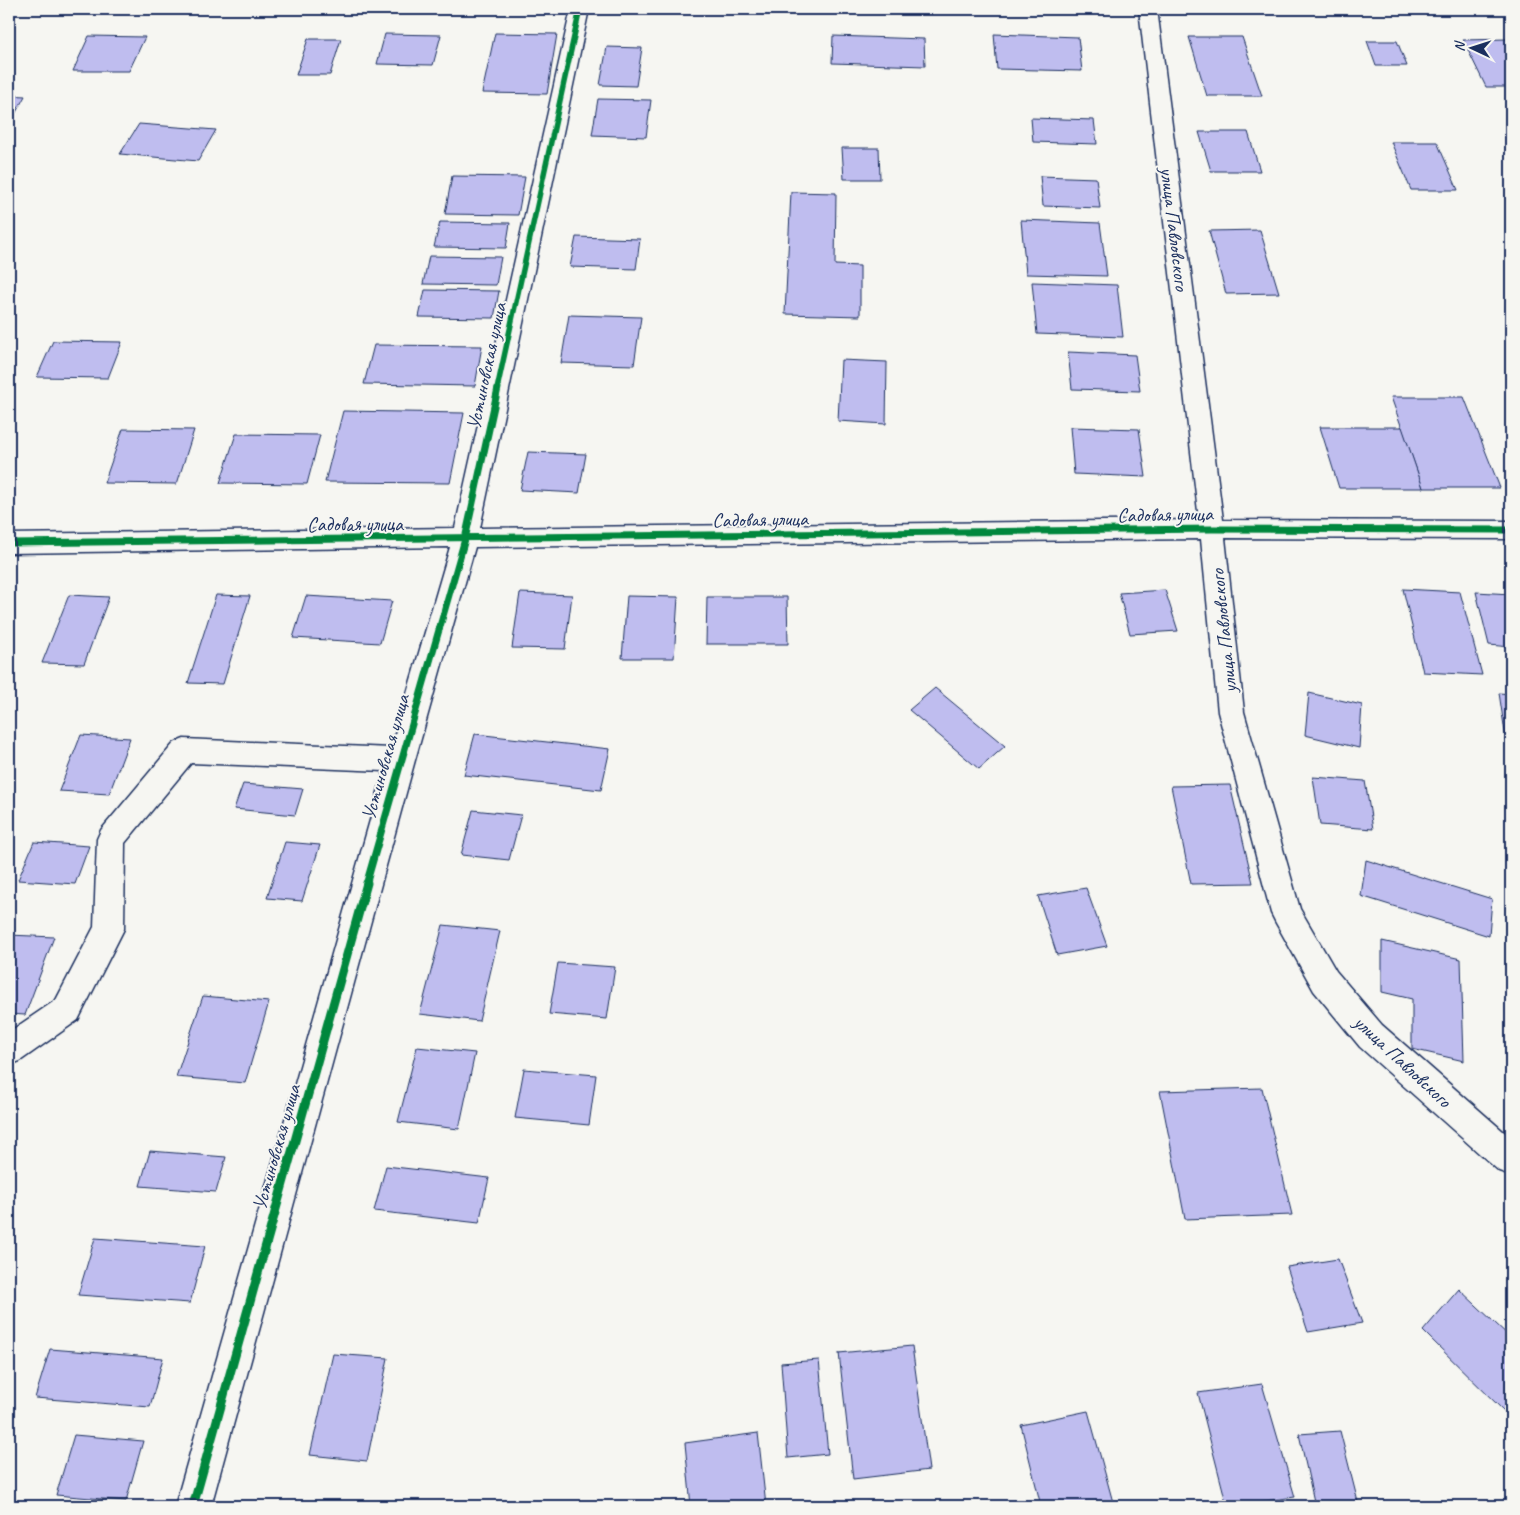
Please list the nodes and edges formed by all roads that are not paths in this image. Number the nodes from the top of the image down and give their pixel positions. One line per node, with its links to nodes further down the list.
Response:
1 (580, 9): 5 (street, Устиновская улица)
2 (1148, 9): 3 (street, улица Павловского)
3 (1212, 529): 4 (street, Садовая улица); 5 (street, Садовая улица); 9 (street, улица Павловского)
4 (1511, 530)
5 (464, 539): 6 (street, Садовая улица); 7 (street, Устиновская улица)
6 (9, 543)
7 (401, 760): 8 (street); 10 (street, Устиновская улица)
8 (9, 1050)
9 (1511, 1159)
10 (192, 1506)

